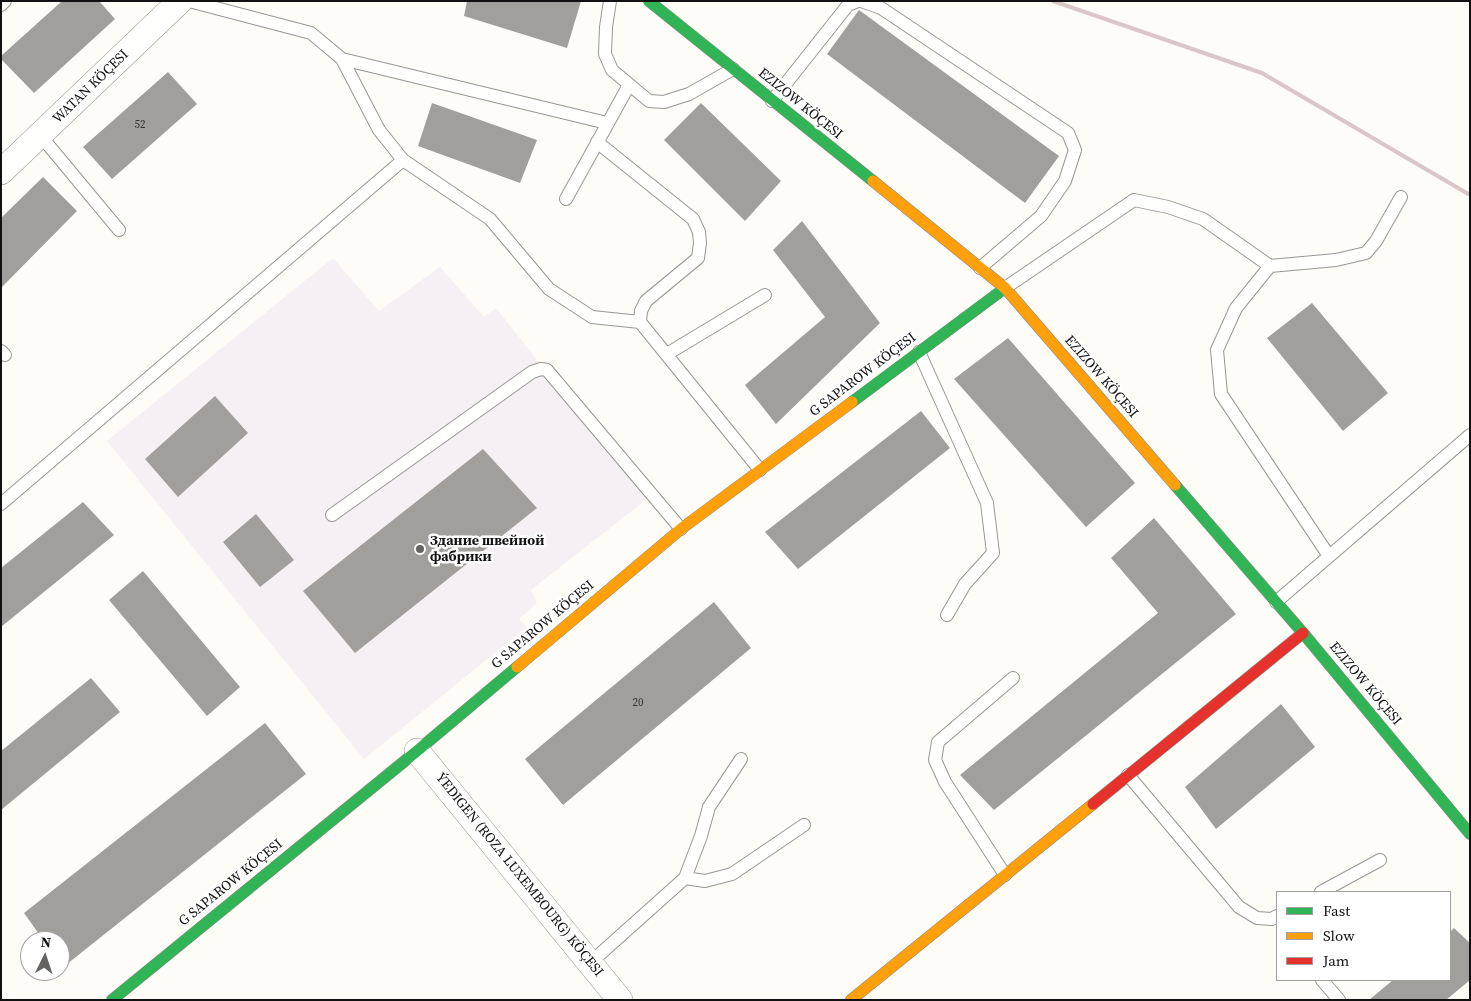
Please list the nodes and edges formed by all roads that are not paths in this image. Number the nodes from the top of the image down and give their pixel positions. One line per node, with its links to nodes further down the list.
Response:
1 (5, 1): 7 (lane)
2 (180, 1): 13 (street, WATAN KÖÇESI)
3 (189, 1): 8 (lane)
4 (610, 1): 10 (lane)
5 (649, 1): 9 (street, EZIZOW KÖÇESI)
6 (860, 1): 11 (lane); 21 (lane)
7 (1, 5)
8 (342, 59): 12 (lane); 15 (lane)
9 (733, 69): 10 (lane); 11 (street, EZIZOW KÖÇESI)
10 (629, 84): 12 (lane)
11 (772, 101): 21 (street, EZIZOW KÖÇESI)
12 (608, 123): 14 (lane)
13 (40, 136): 16 (street, WATAN KÖÇESI); 19 (lane)
14 (597, 142): 18 (lane); 24 (lane)
15 (403, 160): 24 (lane); 29 (lane)
16 (1, 172)
17 (1401, 197): 20 (lane)
18 (566, 198)
19 (119, 230)
20 (1270, 266): 22 (lane); 32 (lane)
21 (980, 268): 22 (street, EZIZOW KÖÇESI)
22 (1005, 288): 25 (street, G SAPAROW KÖÇESI); 33 (street, EZIZOW KÖÇESI)
23 (765, 295): 26 (lane)
24 (640, 322): 26 (lane)
25 (919, 352): 28 (street, G SAPAROW KÖÇESI); 34 (lane)
26 (667, 354): 28 (lane)
27 (1470, 435): 32 (lane)
28 (760, 470): 31 (street, G SAPAROW KÖÇESI)
29 (1, 504)
30 (332, 515): 31 (lane)
31 (681, 529): 37 (street, G SAPAROW KÖÇESI)
32 (1329, 556): 33 (lane)
33 (1276, 602): 35 (street, EZIZOW KÖÇESI)
34 (948, 615)
35 (1303, 633): 39 (street); 41 (street, EZIZOW KÖÇESI)
36 (1013, 678): 43 (lane)
37 (417, 751): 47 (street, ÝEDIGEN (ROZA LUXEMBOURG) KÖÇESI); 49 (street, G SAPAROW KÖÇESI)
38 (741, 758): 44 (lane)
39 (1128, 774): 43 (street); 46 (lane)
40 (804, 825): 44 (lane)
41 (1470, 834)
42 (1380, 860): 45 (lane)
43 (1005, 875): 51 (street)
44 (685, 878): 47 (lane)
45 (1323, 891)
46 (1276, 920)
47 (590, 963): 50 (street, ÝEDIGEN (ROZA LUXEMBOURG) KÖÇESI)
48 (1323, 981): 52 (lane)
49 (112, 1000)
50 (620, 1000)
51 (851, 1000)
52 (1339, 1000)

